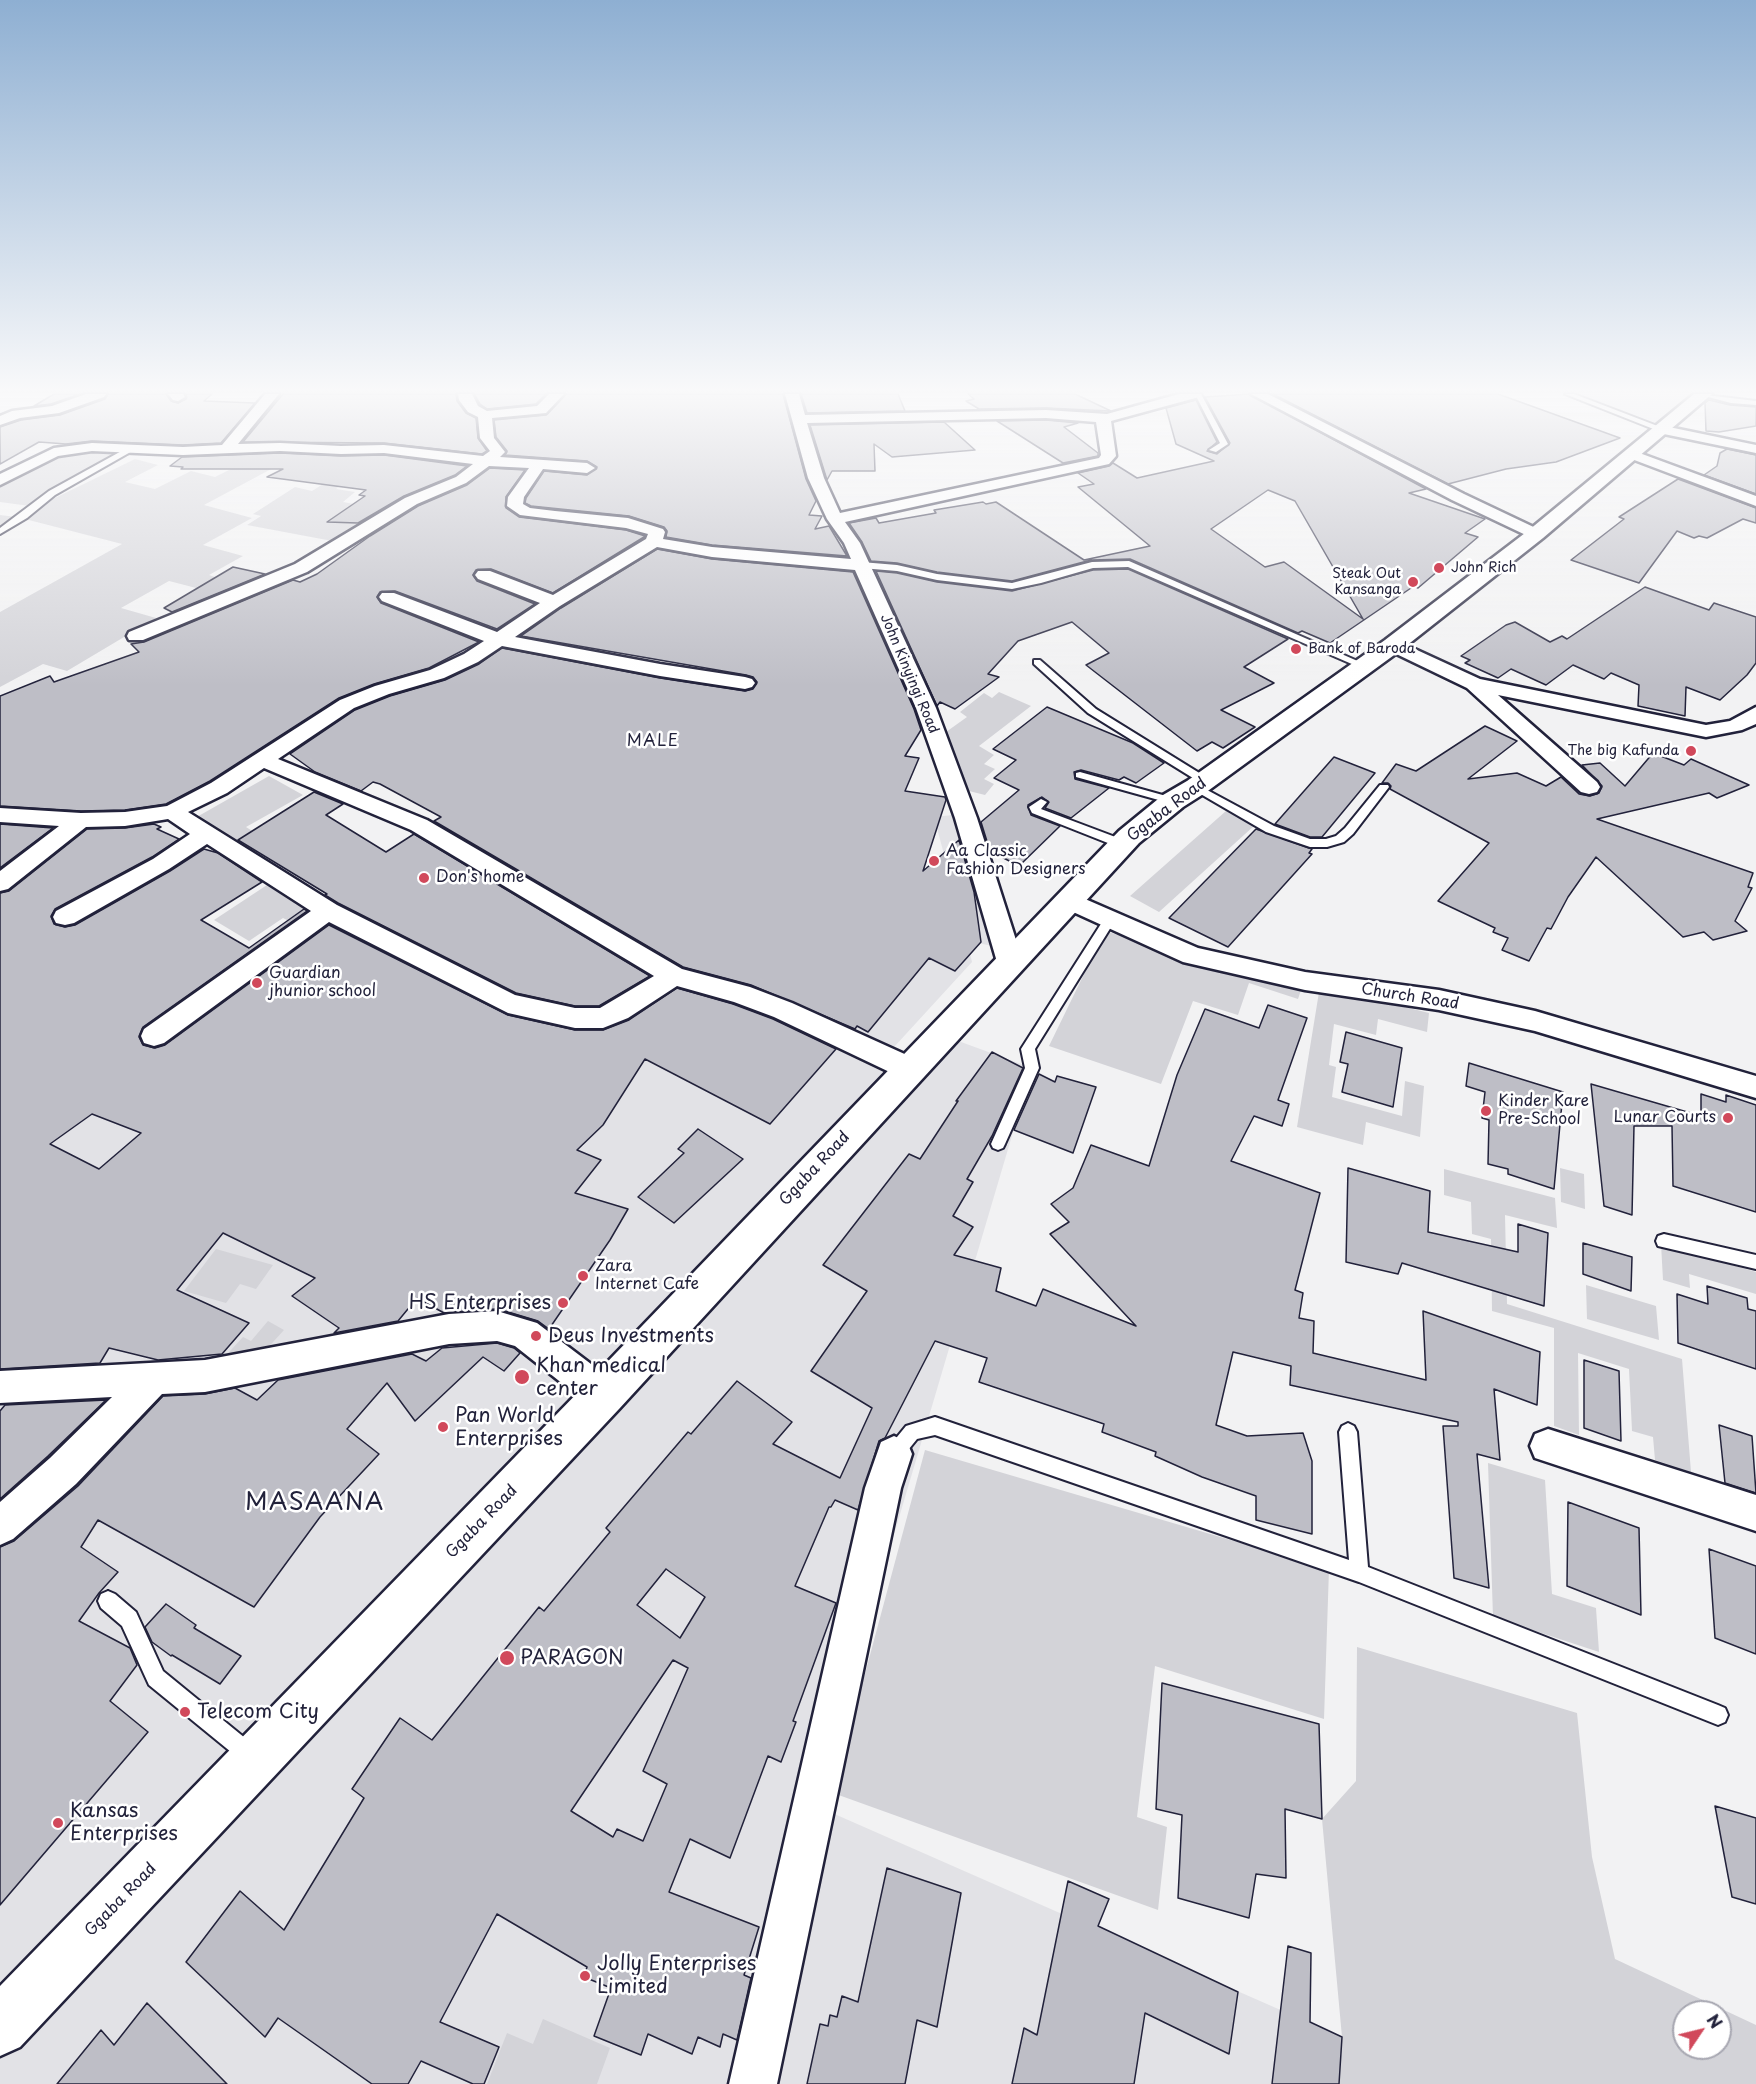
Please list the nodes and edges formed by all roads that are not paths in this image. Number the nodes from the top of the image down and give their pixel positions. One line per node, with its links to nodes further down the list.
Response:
1 (55, 491): 11 (lane)
2 (437, 491): 18 (street)
3 (520, 491): 13 (street)
4 (822, 491): 10 (street, John Kinyingi Road)
5 (964, 491): 10 (street)
6 (1447, 491): 12 (street)
7 (1589, 491): 12 (main road, Ggaba Road)
8 (1730, 491): 9 (street)
9 (1756, 501)
10 (835, 519): 14 (street, John Kinyingi Road)
11 (0, 532)
12 (1536, 534): 20 (main road, Ggaba Road)
13 (654, 542): 14 (street); 17 (street)
14 (861, 565): 22 (lane); 42 (street, John Kinyingi Road)
15 (483, 575): 17 (street)
16 (388, 597): 19 (street)
17 (554, 602): 19 (street)
18 (136, 636)
19 (497, 639): 23 (street); 26 (street)
20 (1393, 645): 22 (main road, Ggaba Road); 24 (street)
21 (1037, 662): 30 (lane)
22 (1364, 666): 30 (main road, Ggaba Road)
23 (745, 683)
24 (1474, 684): 25 (street); 29 (street)
25 (1756, 713)
26 (262, 760): 32 (street); 43 (street)
27 (1080, 775): 30 (lane)
28 (1384, 787): 30 (lane)
29 (1589, 788)
30 (1191, 790): 36 (main road, Ggaba Road)
31 (1041, 802): 36 (lane)
32 (172, 812): 34 (street); 35 (street)
33 (0, 815): 34 (street)
34 (81, 820): 37 (street)
35 (206, 834): 39 (street); 40 (street)
36 (1122, 844): 38 (main road, Ggaba Road)
37 (0, 883)
38 (1069, 900): 41 (street, Church Road); 42 (main road, Ggaba Road)
39 (328, 912): 43 (street); 44 (street)
40 (65, 917)
41 (1110, 919): 46 (street, Church Road); 47 (lane)
42 (1010, 962): 45 (main road, Ggaba Road)
43 (674, 976): 45 (street)
44 (154, 1036)
45 (910, 1069): 52 (main road, Ggaba Road)
46 (1756, 1087)
47 (998, 1144)
48 (1664, 1241): 49 (lane)
49 (1756, 1263)
50 (155, 1378): 51 (street); 52 (street); 57 (street)
51 (0, 1387)
52 (604, 1395): 61 (main road, Ggaba Road)
53 (1348, 1432): 58 (lane)
54 (1548, 1446): 56 (street)
55 (894, 1454): 58 (lane); 63 (street)
56 (1756, 1513)
57 (0, 1526)
58 (1359, 1574): 60 (lane)
59 (108, 1601): 61 (lane)
60 (1718, 1715)
61 (256, 1759): 62 (main road, Ggaba Road)
62 (0, 2027)
63 (753, 2084)

